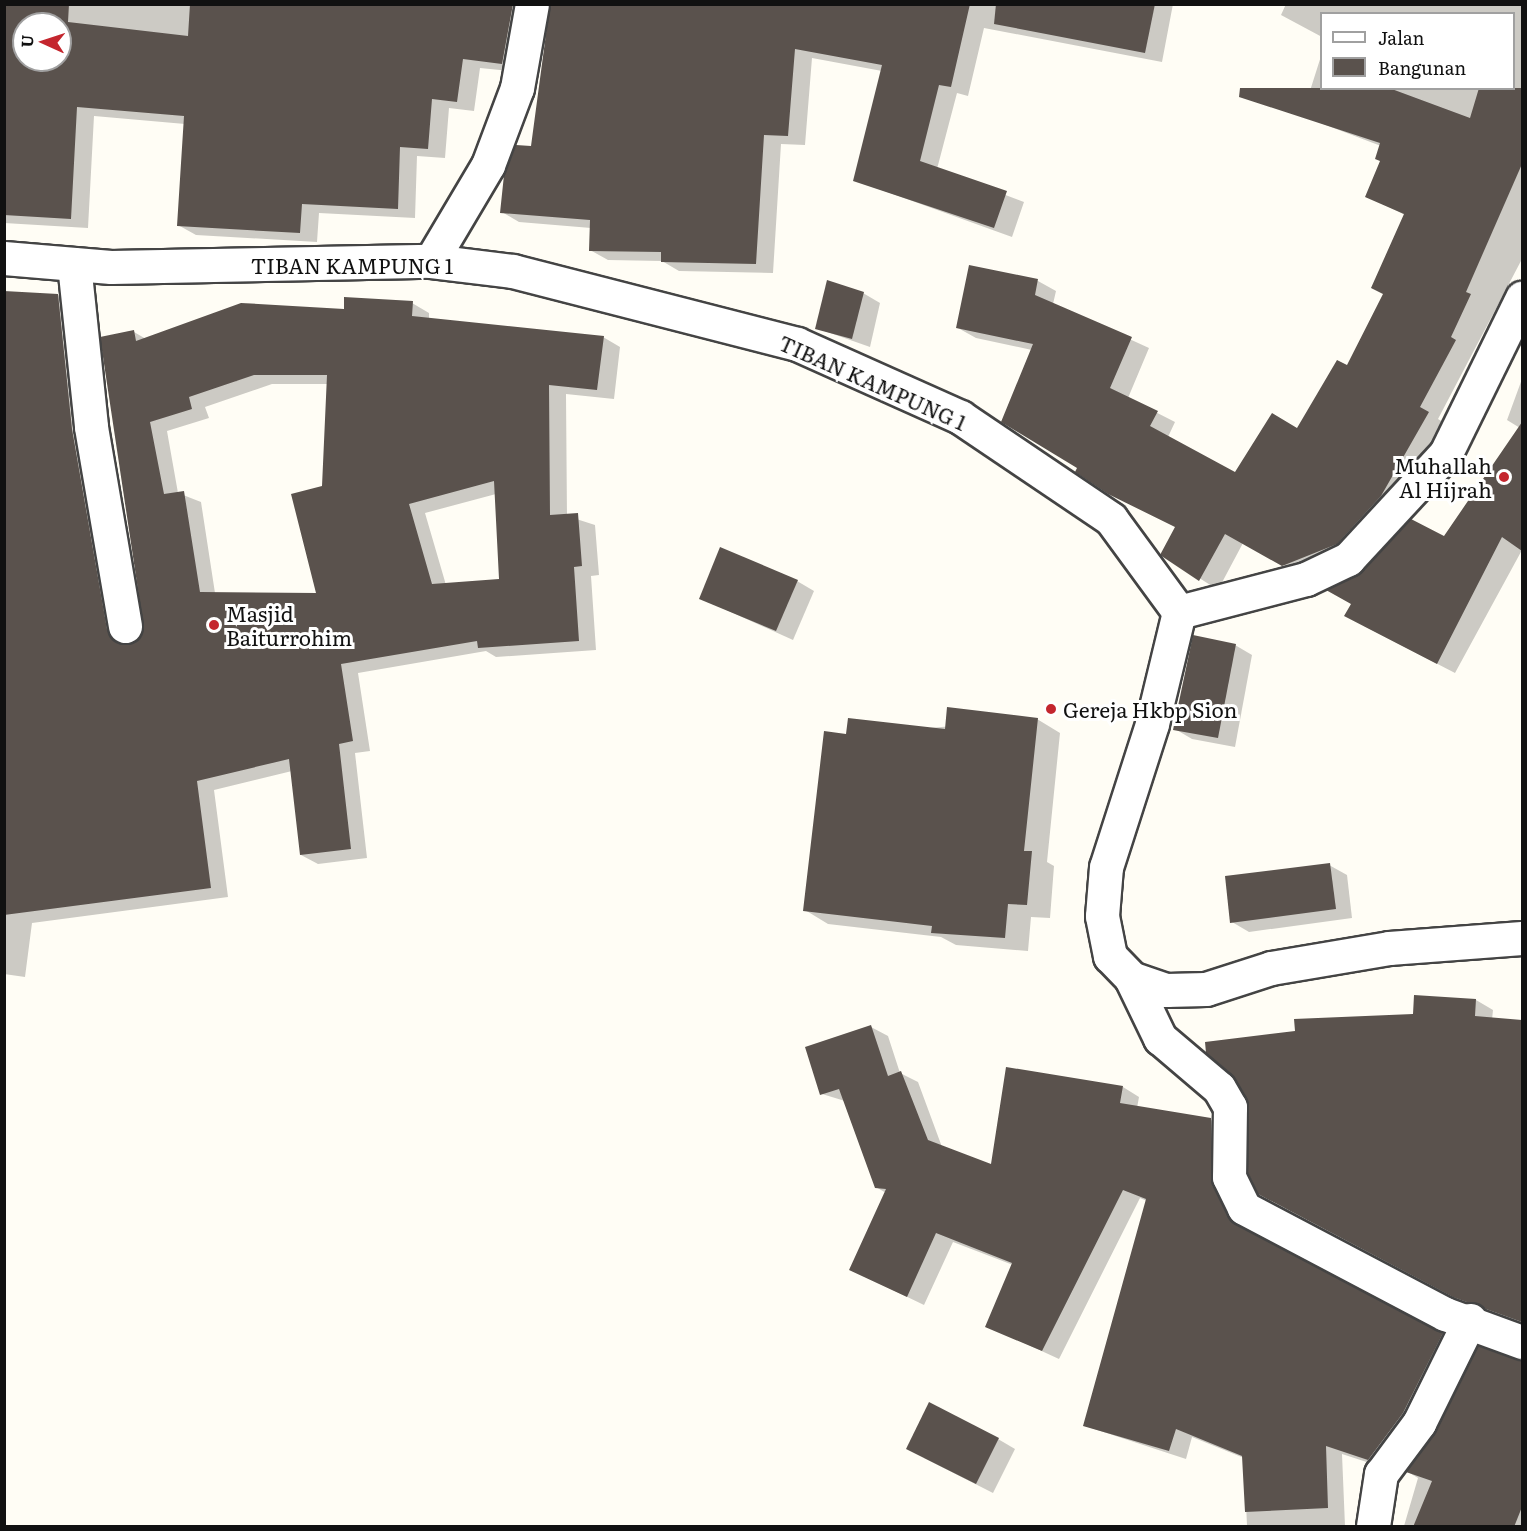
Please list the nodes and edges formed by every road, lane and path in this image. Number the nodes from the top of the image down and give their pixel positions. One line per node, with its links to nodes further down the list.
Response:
1 (532, 4): 3 (street)
2 (4, 258): 4 (street, TIBAN KAMPUNG 1)
3 (431, 261): 4 (street, TIBAN KAMPUNG 1); 6 (street, TIBAN KAMPUNG 1)
4 (74, 264): 7 (street)
5 (1522, 298): 6 (street)
6 (1179, 612): 9 (street)
7 (125, 626)
8 (1522, 938): 9 (street)
9 (1131, 978): 10 (street)
10 (1470, 1320): 11 (street); 12 (street)
11 (1522, 1342)
12 (1373, 1527)

